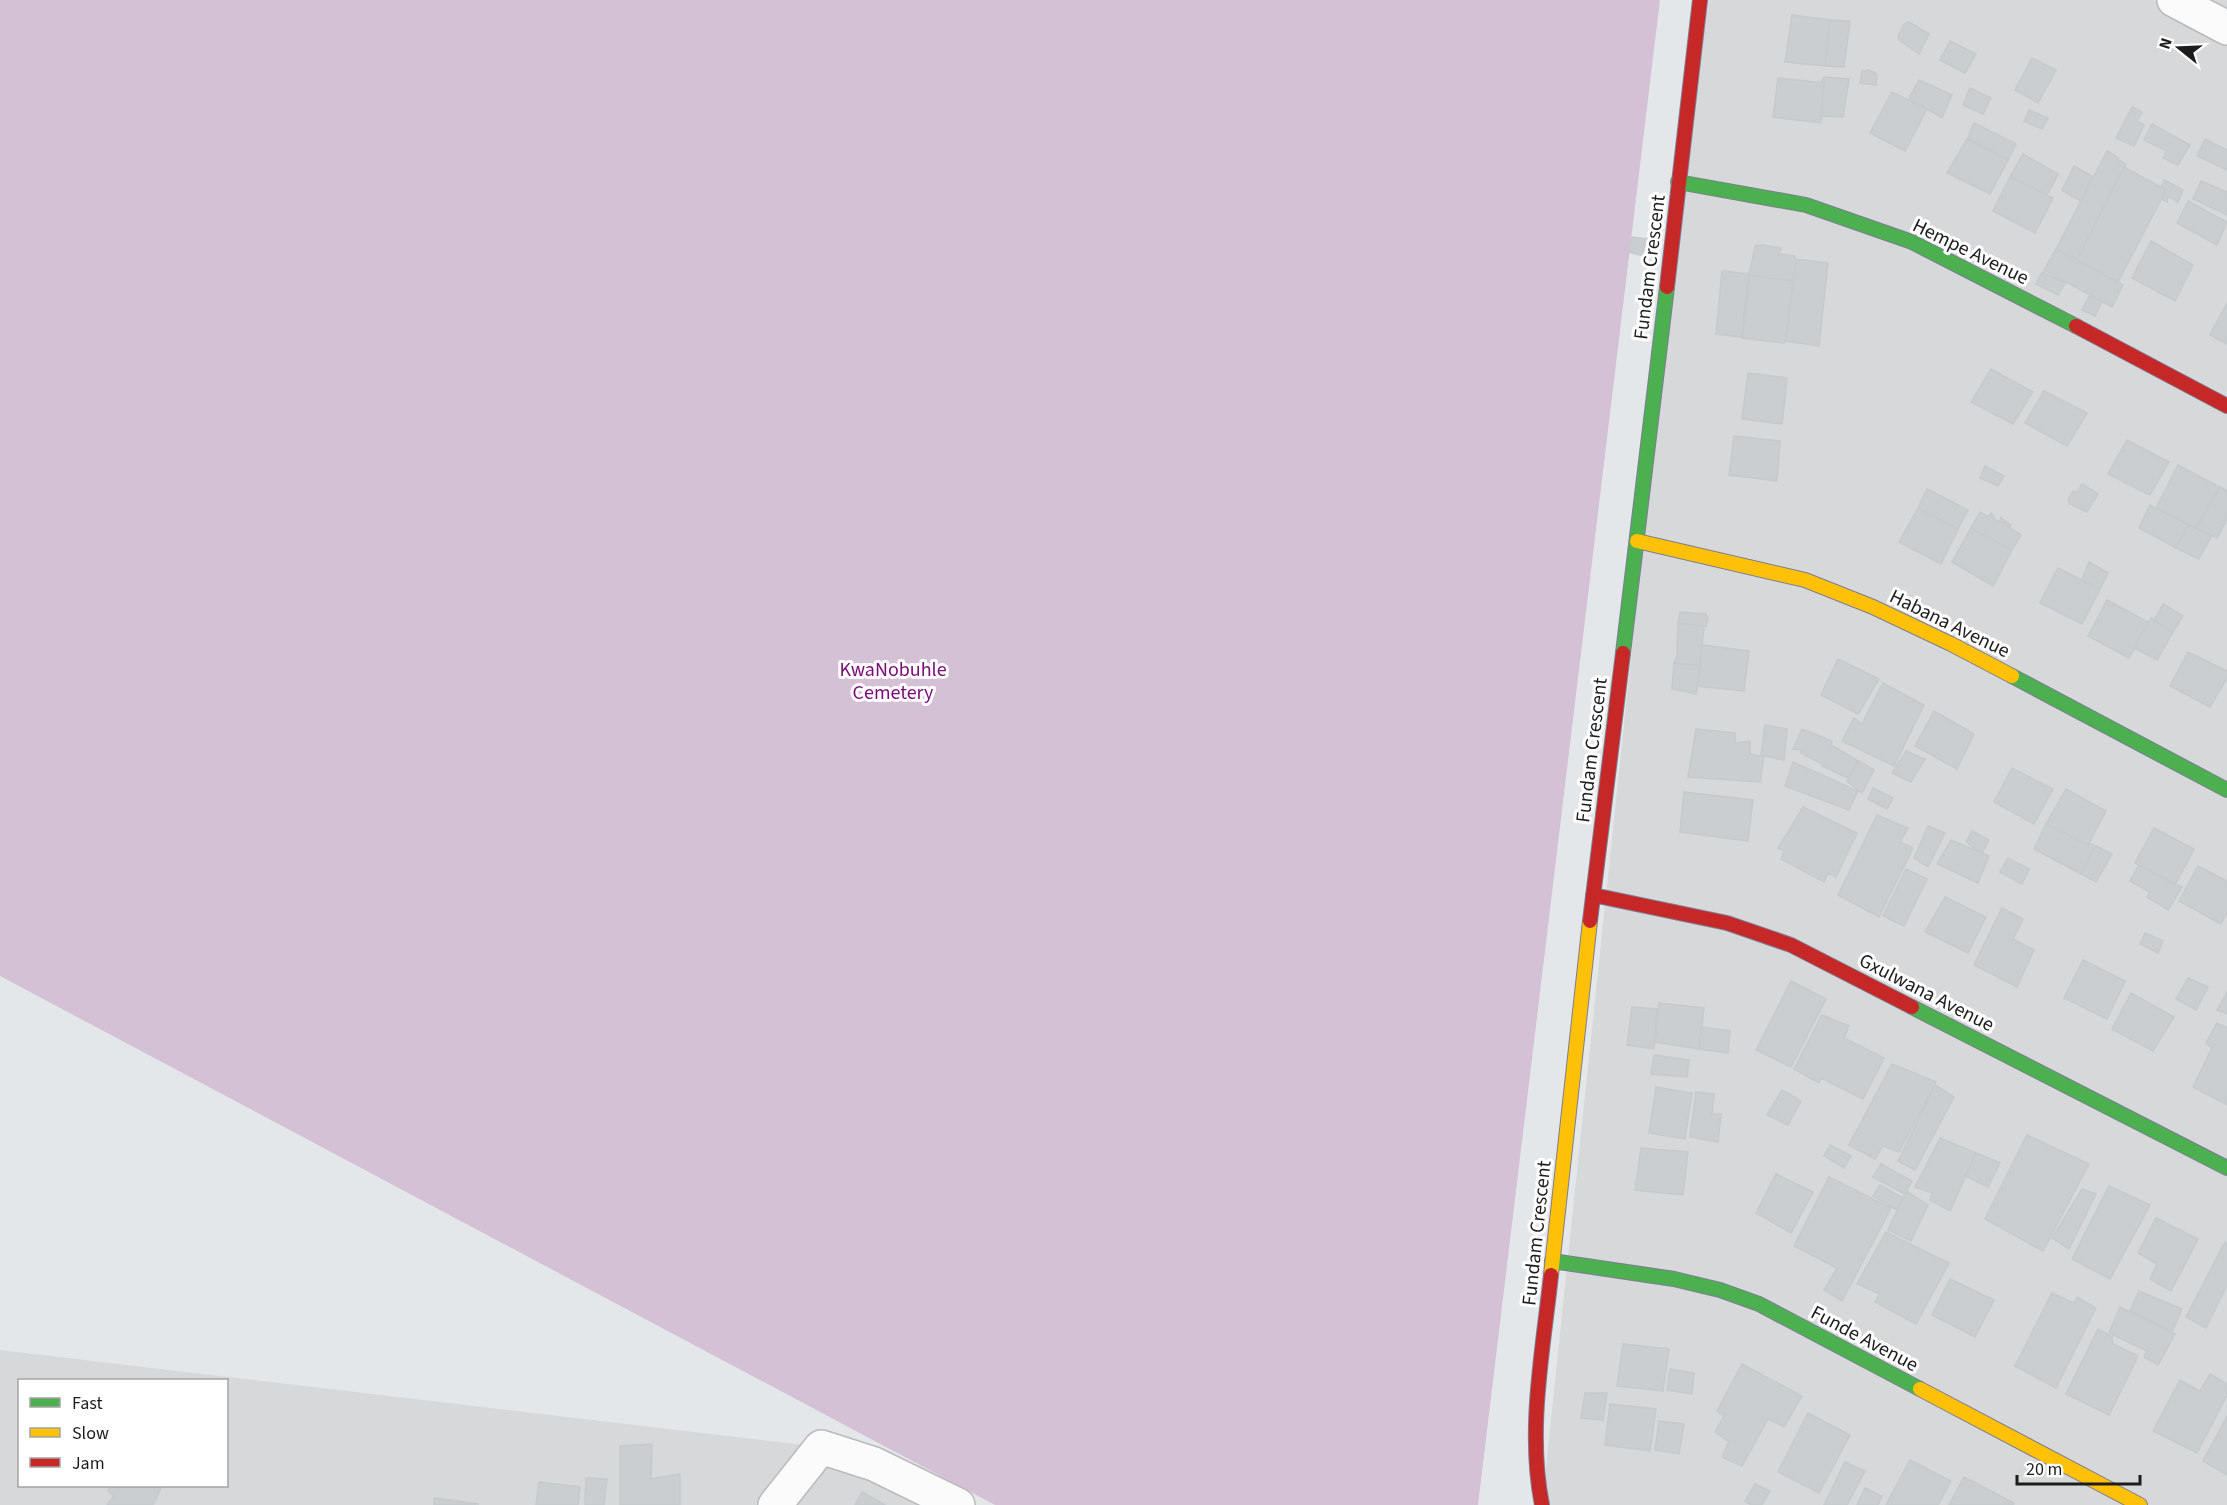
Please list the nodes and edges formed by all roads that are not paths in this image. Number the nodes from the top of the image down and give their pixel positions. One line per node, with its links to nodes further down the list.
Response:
1 (1700, 0): 4 (street, Fundam Crescent)
2 (2174, 0): 3 (street)
3 (2227, 28)
4 (1678, 182): 5 (street, Hempe Avenue); 6 (street, Fundam Crescent)
5 (2227, 406)
6 (1637, 541): 7 (street, Habana Avenue); 8 (street, Fundam Crescent)
7 (2227, 790)
8 (1593, 896): 9 (street, Gxulwana Avenue); 10 (street, Fundam Crescent)
9 (2227, 1168)
10 (1552, 1261): 13 (street, Fundam Crescent); 14 (street, Funde Avenue)
11 (775, 1505): 12 (street)
12 (958, 1505)
13 (1542, 1505)
14 (2139, 1505)

